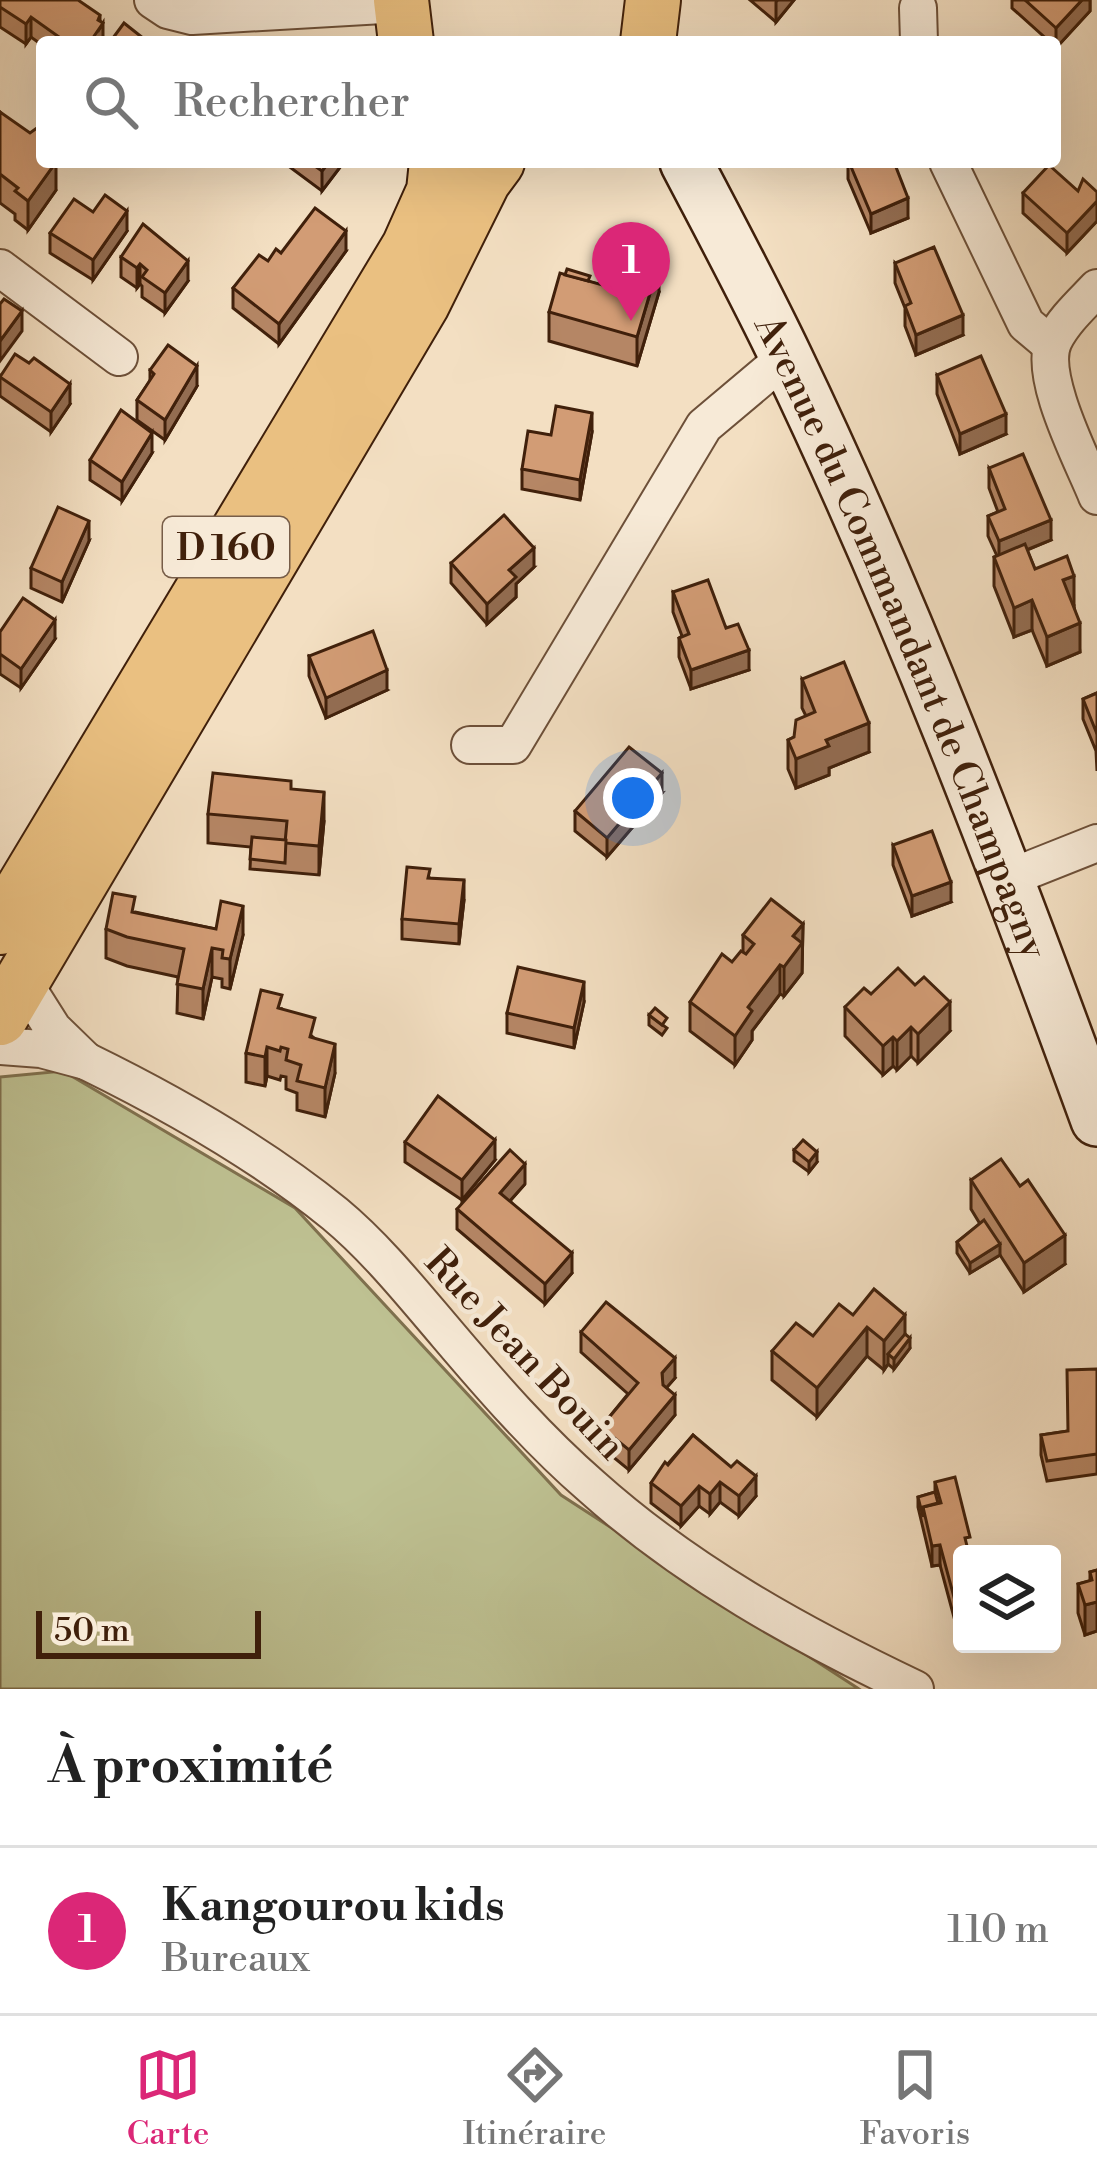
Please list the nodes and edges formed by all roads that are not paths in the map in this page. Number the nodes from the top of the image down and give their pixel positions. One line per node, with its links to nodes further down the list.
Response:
1 (152, 0): 3 (street)
2 (653, 0): 4 (main road)
3 (402, 15)
4 (649, 36)
5 (436, 168): 18 (main road, D 160)
6 (493, 168): 19 (main road, D 160)
7 (689, 168): 13 (main road, Avenue du Commandant de Champagny)
8 (951, 168): 11 (street)
9 (0, 268): 12 (street)
10 (1097, 288): 11 (street)
11 (1051, 345): 14 (street)
12 (119, 357)
13 (786, 357): 15 (street); 17 (main road, Avenue du Commandant de Champagny)
14 (1097, 496)
15 (470, 745)
16 (1097, 843): 17 (street)
17 (1009, 878): 22 (main road, Avenue du Commandant de Champagny)
18 (0, 927)
19 (11, 999): 21 (street, Rue Jean Bouin)
20 (0, 1046): 21 (street, Rue Jean Bouin)
21 (86, 1061): 23 (street, Rue Jean Bouin)
22 (1097, 1120)
23 (915, 1689)

